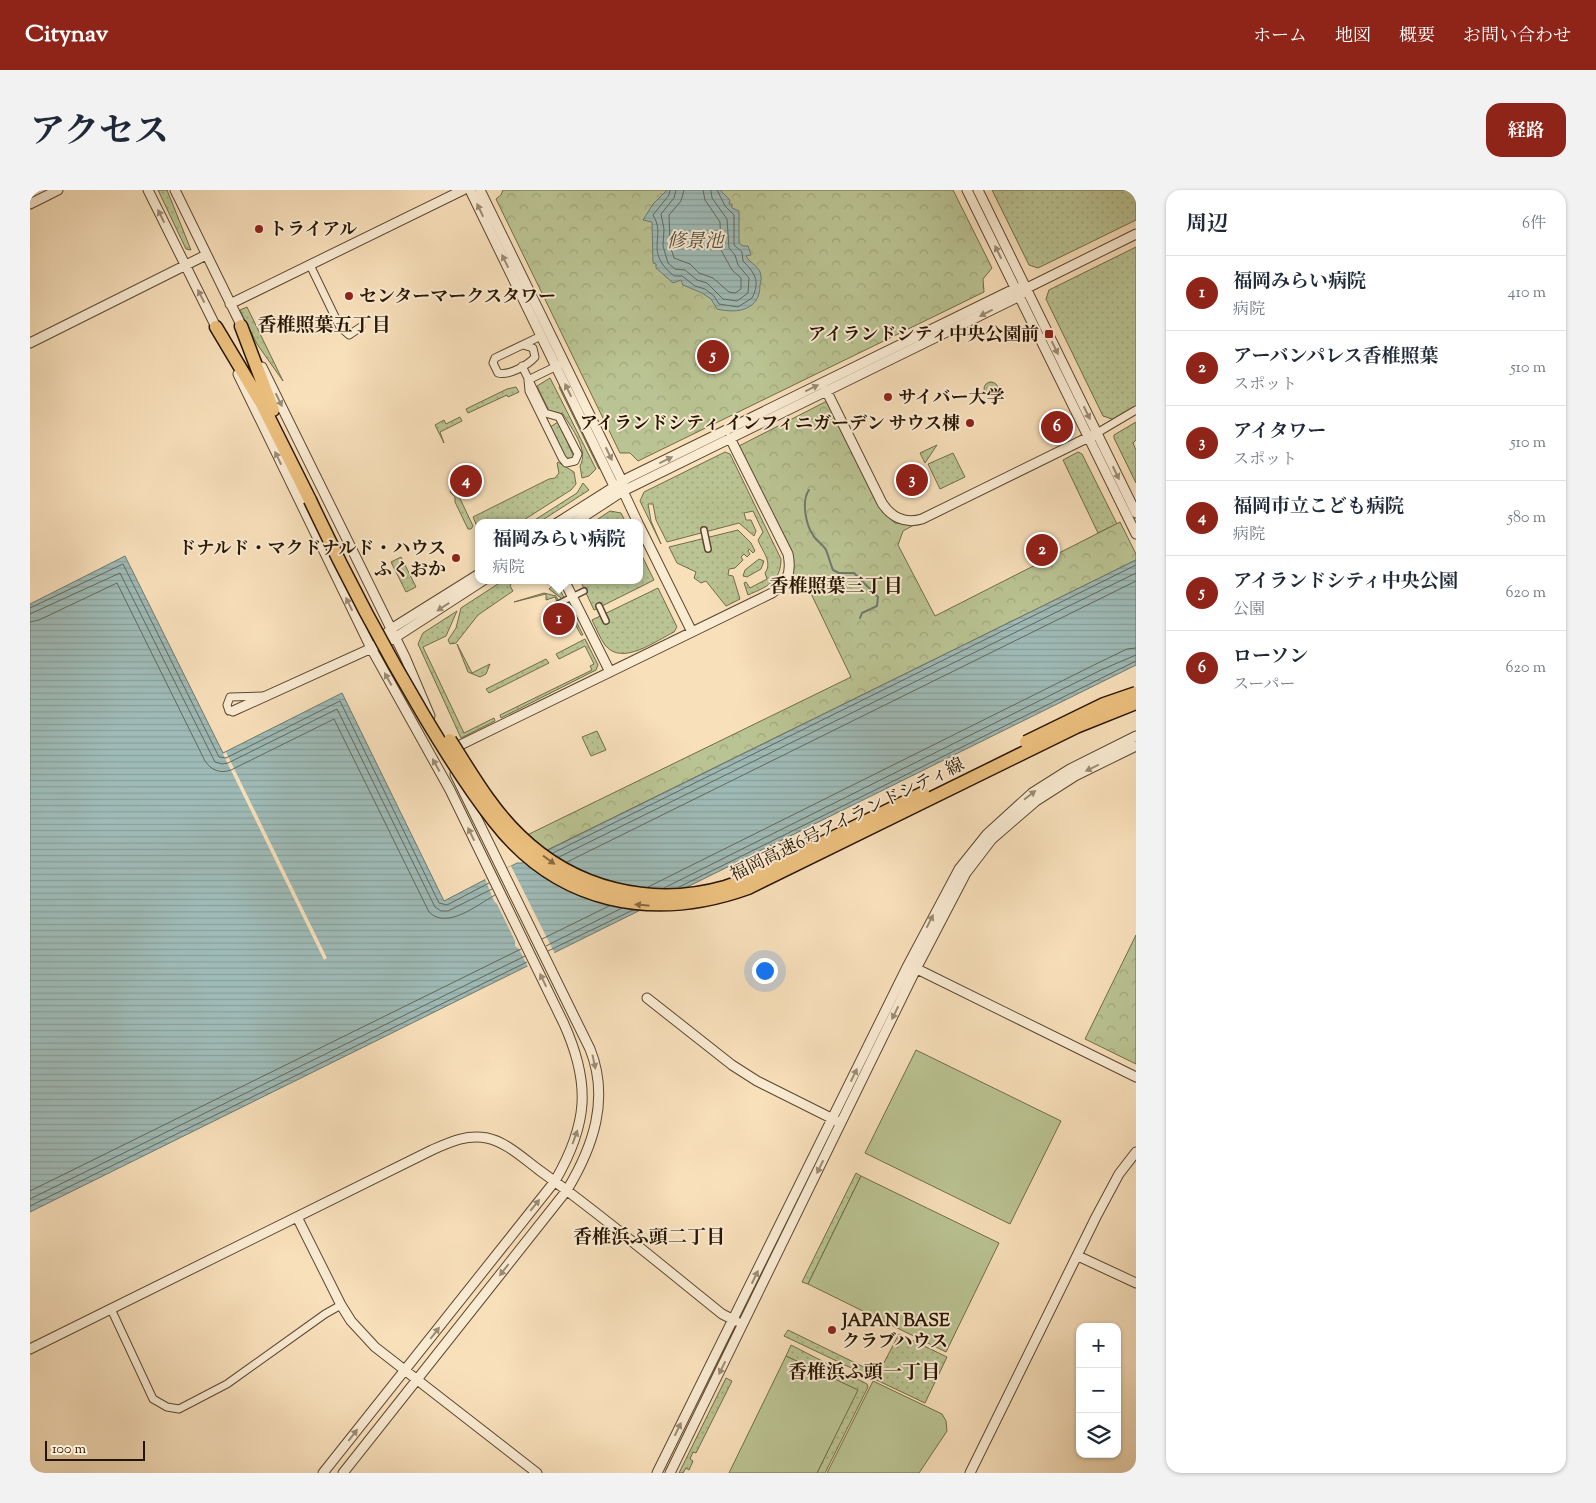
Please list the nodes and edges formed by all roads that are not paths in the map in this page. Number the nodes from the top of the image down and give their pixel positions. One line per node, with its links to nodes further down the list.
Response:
1 (58, 190): 9 (street)
2 (148, 190): 13 (street, one-way to 2)
3 (175, 190): 11 (street)
4 (463, 190): 12 (street)
5 (470, 190): 20 (street, one-way to 5)
6 (480, 190): 23 (street)
7 (967, 190): 15 (street, one-way to 7)
8 (978, 190): 14 (street)
9 (30, 204)
10 (1136, 234): 14 (street)
11 (206, 254): 13 (street); 16 (street)
12 (310, 265): 16 (street); 19 (street)
13 (185, 266): 18 (street, one-way to 13); 21 (street)
14 (1027, 288): 15 (street); 31 (street, one-way to 31)
15 (1018, 292): 26 (street, one-way to 26); 31 (street); 33 (street, one-way to 15)
16 (230, 304): 17 (street)
17 (241, 326): 27 (highway); 52 (street, one-way to 52)
18 (216, 327): 27 (highway); 53 (street, one-way to 18)
19 (340, 327)
20 (541, 336): 22 (street); 23 (street)
21 (30, 343)
22 (523, 344): 24 (street); 24 (street)
23 (561, 364): 25 (street); 33 (street)
24 (522, 366): 25 (street)
25 (528, 380): 29 (street); 30 (street)
26 (826, 390): 31 (street); 32 (street)
27 (265, 402): 35 (highway, 福岡高速6号アイランドシティ線)
28 (1136, 410): 31 (street)
29 (561, 420): 30 (street); 30 (street)
30 (548, 432)
31 (1092, 435): 36 (street, one-way to 36); 42 (street)
32 (730, 438): 34 (street); 51 (street)
33 (618, 484): 34 (street); 37 (street)
34 (623, 491): 38 (street); 39 (street)
35 (313, 499): 55 (highway, 福岡高速6号アイランドシティ線, one-way to 55, bridge); 57 (highway, 福岡高速6号アイランドシティ線, one-way to 35, bridge)
36 (1136, 513)
37 (562, 519)
38 (580, 519)
39 (636, 519)
40 (704, 530): 43 (street)
41 (643, 534): 51 (street)
42 (1136, 534)
43 (708, 549)
44 (475, 577): 52 (street)
45 (477, 584): 52 (street, one-way to 52)
46 (566, 584): 54 (street)
47 (584, 591): 48 (street)
48 (558, 604)
49 (599, 606): 50 (street)
50 (606, 621)
51 (692, 632): 54 (street)
52 (393, 633): 53 (street); 61 (street)
53 (371, 648): 56 (street); 67 (street, one-way to 53)
54 (610, 672): 61 (street)
55 (1136, 693)
56 (264, 696): 58 (street); 58 (street)
57 (1136, 703)
58 (233, 711)
59 (1136, 736): 62 (street, one-way to 59)
60 (1136, 746): 62 (street, one-way to 62)
61 (446, 753): 68 (street, one-way to 68)
62 (912, 967): 64 (street); 65 (street)
63 (647, 998): 65 (street)
64 (1136, 1077)
65 (837, 1121): 74 (street, one-way to 65); 75 (street, one-way to 75)
66 (1136, 1152): 70 (street)
67 (555, 1181): 68 (street); 69 (street); 77 (street, one-way to 67)
68 (567, 1190): 74 (street); 78 (street, one-way to 78)
69 (297, 1217): 72 (street); 73 (street)
70 (1078, 1256): 71 (street); 84 (street)
71 (1136, 1284)
72 (341, 1305): 73 (street); 77 (street)
73 (111, 1309): 76 (street)
74 (732, 1320): 75 (street); 82 (street, one-way to 74)
75 (743, 1324): 83 (street, one-way to 83)
76 (30, 1349)
77 (404, 1371): 78 (street); 79 (street, one-way to 77)
78 (418, 1381): 80 (street); 81 (street)
79 (323, 1473)
80 (343, 1473)
81 (537, 1473)
82 (657, 1473)
83 (670, 1473)
84 (970, 1473)

